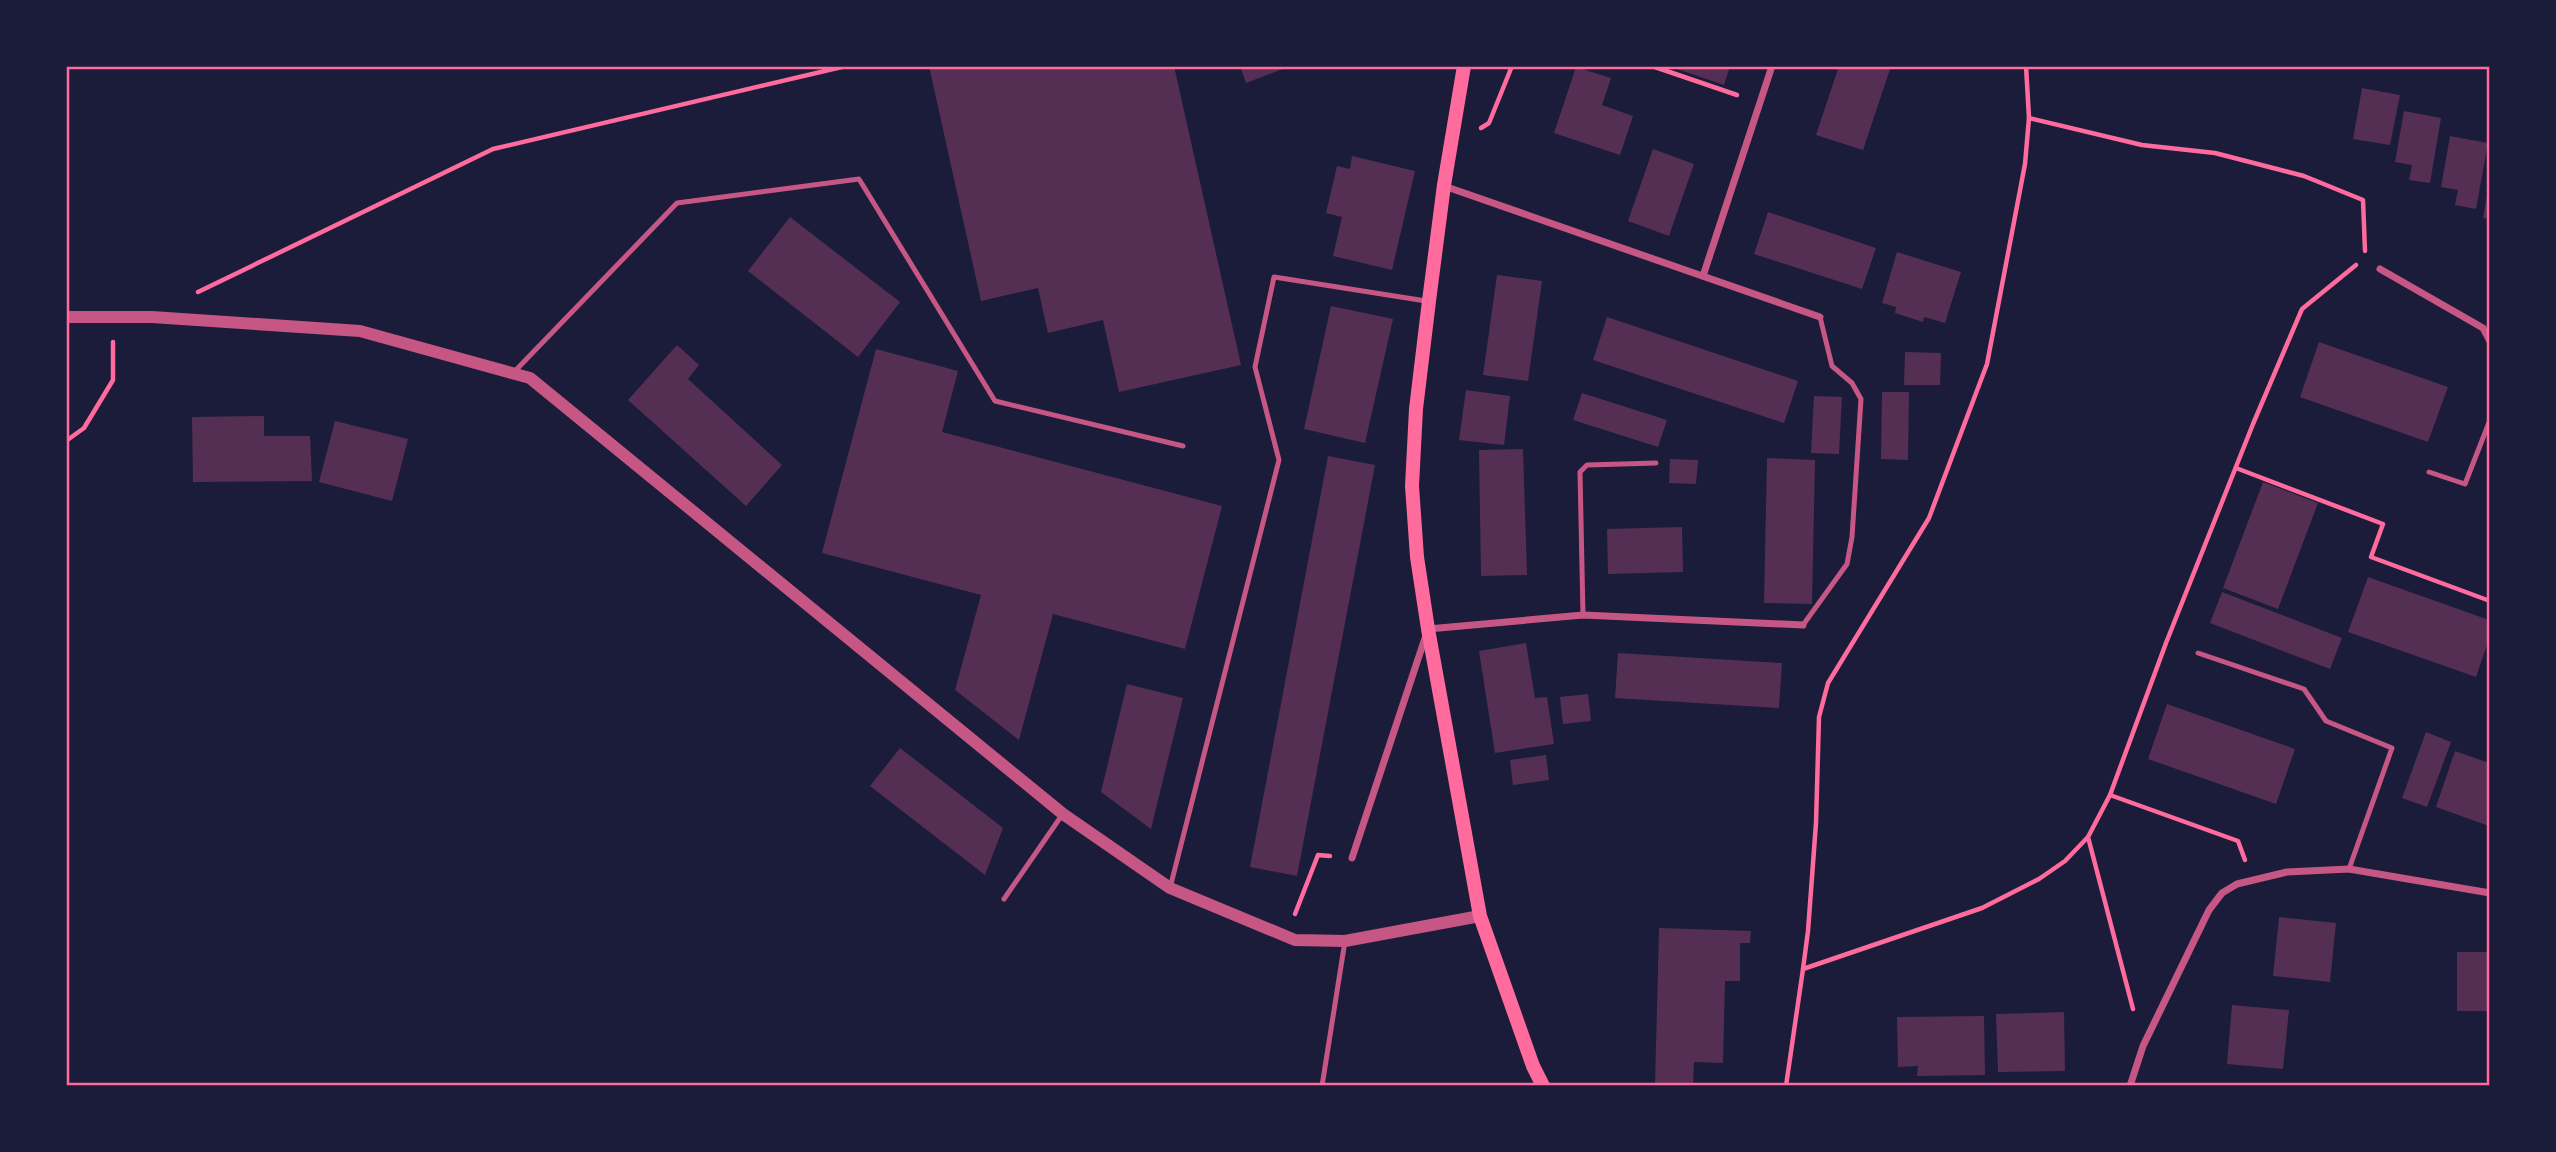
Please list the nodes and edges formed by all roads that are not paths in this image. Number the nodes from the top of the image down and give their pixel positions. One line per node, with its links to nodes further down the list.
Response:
1 (1464, 66): 3 (main road)
2 (1772, 66): 5 (street)
3 (1444, 186): 5 (street); 6 (main road)
4 (2380, 269): 9 (street)
5 (1703, 276): 8 (street)
6 (1429, 301): 18 (main road); 23 (lane)
7 (66, 317): 11 (street)
8 (1821, 317): 17 (lane)
9 (2486, 326): 10 (street)
10 (2490, 341)
11 (512, 373): 13 (lane); 20 (street)
12 (2490, 420): 15 (lane)
13 (1183, 446)
14 (1656, 463): 16 (lane)
15 (2428, 472)
16 (1584, 615): 17 (street); 18 (street)
17 (1803, 625)
18 (1428, 629): 21 (street); 26 (main road)
19 (2198, 653): 22 (lane)
20 (1063, 814): 23 (street); 25 (lane)
21 (1352, 858)
22 (2349, 869): 24 (street); 30 (street)
23 (1170, 888): 27 (street)
24 (2490, 892)
25 (1004, 898)
26 (1480, 916): 27 (street); 29 (main road)
27 (1345, 940): 28 (lane)
28 (1322, 1086)
29 (1543, 1086)
30 (2130, 1086)

